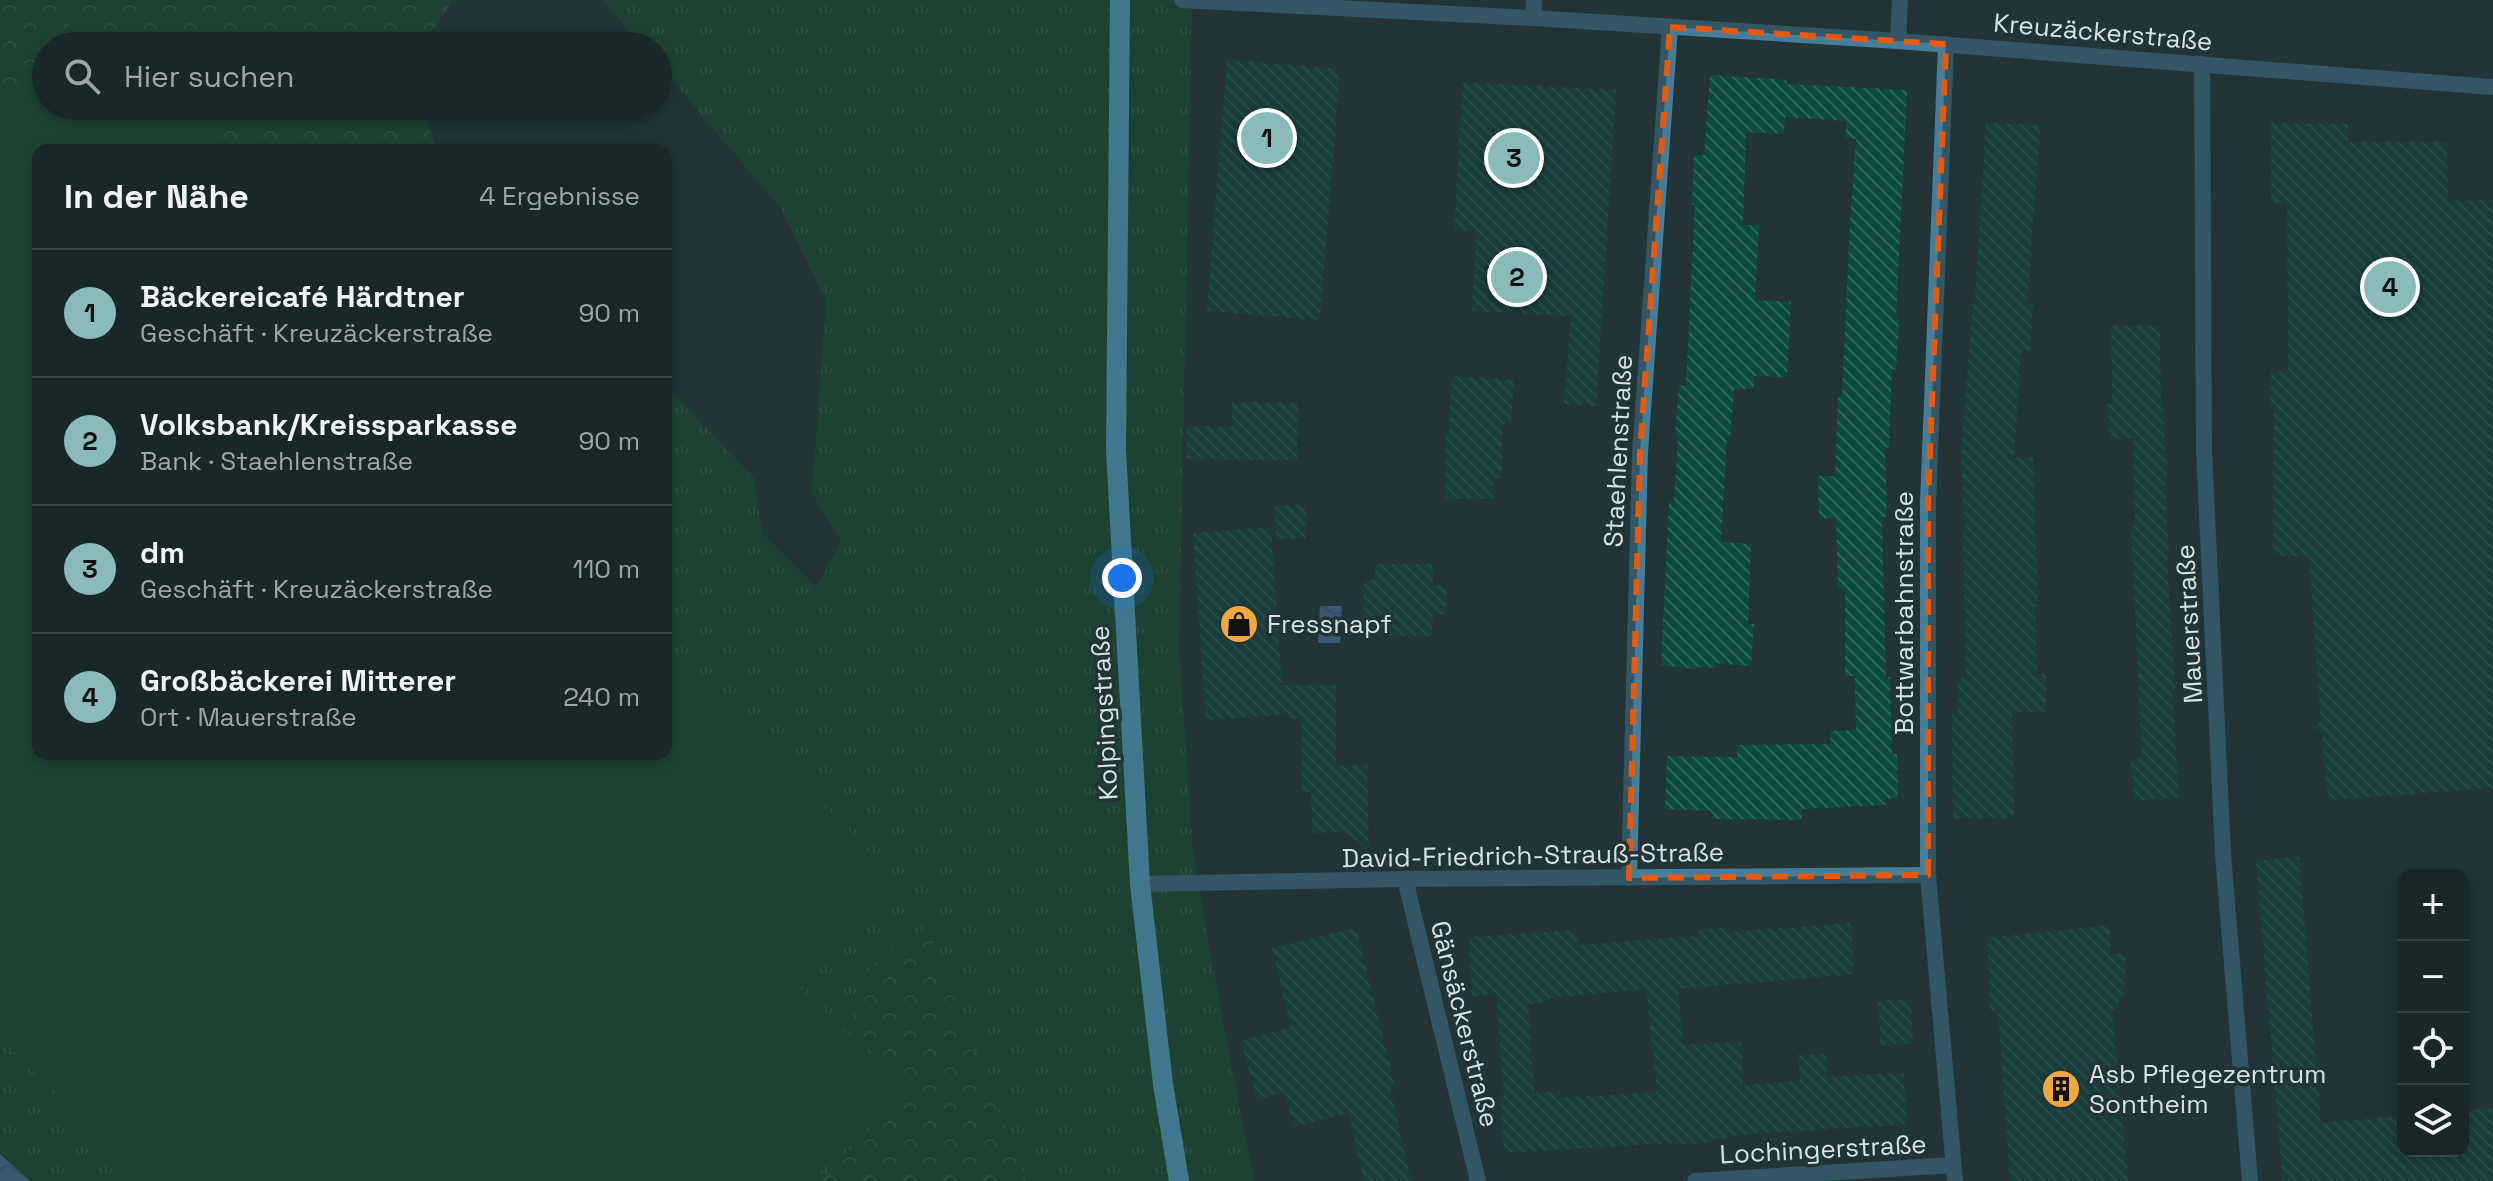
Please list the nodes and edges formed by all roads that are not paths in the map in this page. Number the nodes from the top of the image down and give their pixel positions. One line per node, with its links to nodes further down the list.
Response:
1 (1120, 0): 14 (main road, Kolpingstraße)
2 (1182, 0): 5 (street, Kreuzäckerstraße)
3 (1534, 0): 5 (street)
4 (1900, 0): 7 (street)
5 (1533, 18): 6 (street, Kreuzäckerstraße)
6 (1670, 27): 7 (street, Kreuzäckerstraße); 12 (street, Staehlenstraße)
7 (1898, 41): 8 (street, Kreuzäckerstraße)
8 (1946, 44): 9 (street, Kreuzäckerstraße); 11 (street, Bottwarbahnstraße)
9 (2202, 64): 10 (street, Kreuzäckerstraße); 19 (street, Mauerstraße)
10 (2493, 87)
11 (1928, 875): 12 (street, David-Friedrich-Strauß-Straße); 15 (street, Bottwarbahnstraße)
12 (1629, 878): 13 (street, David-Friedrich-Strauß-Straße)
13 (1405, 879): 14 (street, David-Friedrich-Strauß-Straße); 17 (street, Gänsäckerstraße)
14 (1140, 884): 16 (main road, Kolpingstraße)
15 (1954, 1173): 18 (street, Lochingerstraße)
16 (1179, 1181)
17 (1478, 1181)
18 (1695, 1181)
19 (2250, 1181)

